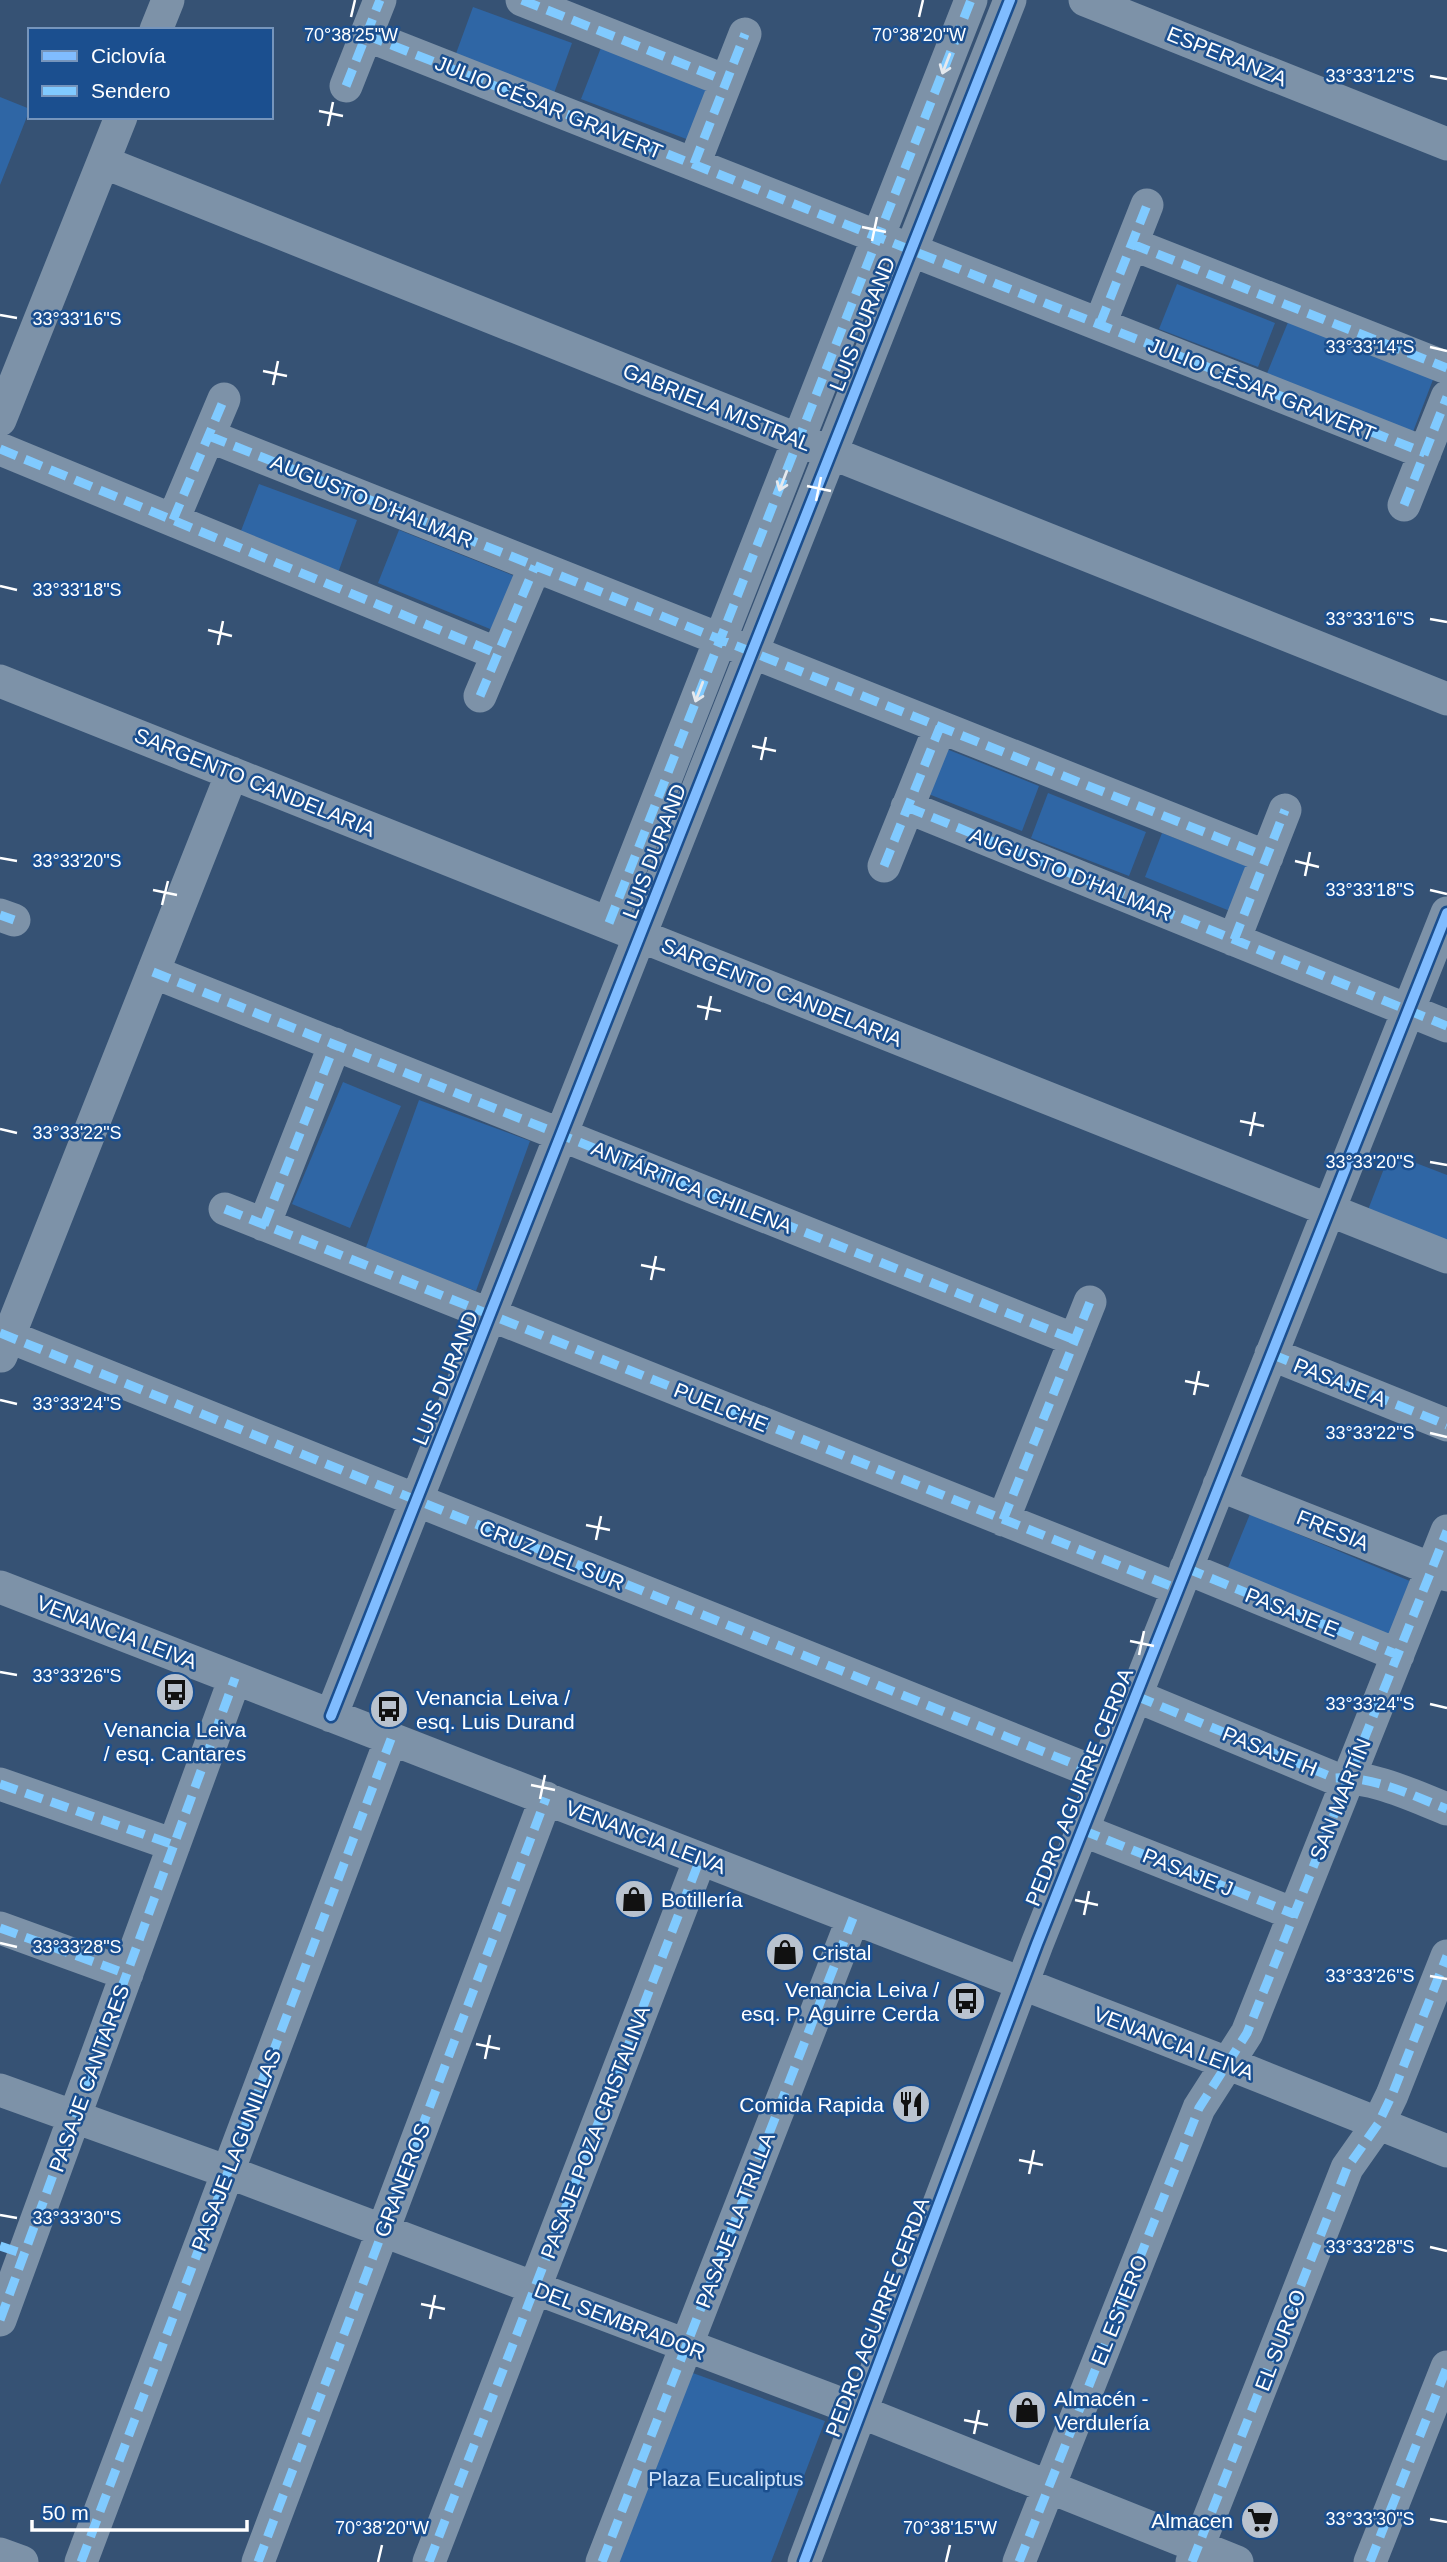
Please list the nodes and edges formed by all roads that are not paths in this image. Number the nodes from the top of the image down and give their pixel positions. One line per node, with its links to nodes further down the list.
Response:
1 (168, 0): 7 (street)
2 (380, 0): 9 (street)
3 (523, 0): 10 (street)
4 (971, 0): 17 (street, LUIS DURAND, one-way to 17)
5 (1010, 0): 19 (street, LUIS DURAND)
6 (1085, 0): 13 (street, ESPERANZA)
7 (157, 28)
8 (745, 34): 10 (street)
9 (366, 35): 11 (street); 15 (street, JULIO CÉSAR GRAVERT)
10 (726, 80): 15 (street)
11 (346, 86)
12 (120, 119): 14 (street)
13 (1447, 144)
14 (103, 162): 24 (street); 26 (street, GABRIELA MISTRAL)
15 (694, 164): 17 (street, JULIO CÉSAR GRAVERT)
16 (1147, 205): 18 (street)
17 (878, 237): 19 (street, JULIO CÉSAR GRAVERT); 26 (street, LUIS DURAND)
18 (1132, 244): 20 (street); 21 (street)
19 (912, 250): 20 (street, JULIO CÉSAR GRAVERT); 28 (street, LUIS DURAND)
20 (1100, 324): 29 (street, JULIO CÉSAR GRAVERT)
21 (1447, 368)
22 (1447, 397): 29 (street)
23 (224, 399): 25 (street)
24 (0, 420)
25 (209, 436): 31 (street); 32 (street, AUGUSTO D'HALMAR)
26 (799, 440): 28 (street, GABRIELA MISTRAL); 33 (street, LUIS DURAND, one-way to 33)
27 (0, 449): 31 (street)
28 (832, 453): 34 (street, LUIS DURAND); 38 (street, GABRIELA MISTRAL)
29 (1425, 453): 30 (street)
30 (1404, 505)
31 (173, 520): 35 (street)
32 (535, 566): 33 (street, AUGUSTO D'HALMAR); 35 (street)
33 (720, 640): 34 (street, AUGUSTO D'HALMAR); 46 (street, LUIS DURAND, one-way to 46)
34 (753, 653): 39 (street, AUGUSTO D'HALMAR); 47 (street, LUIS DURAND)
35 (498, 654): 37 (street)
36 (0, 681): 40 (street, SARGENTO CANDELARIA)
37 (480, 696)
38 (1447, 699)
39 (940, 727): 41 (street); 43 (street, AUGUSTO D'HALMAR)
40 (232, 773): 46 (street, SARGENTO CANDELARIA); 49 (street)
41 (907, 807): 44 (street); 48 (street, AUGUSTO D'HALMAR)
42 (1285, 810): 43 (street)
43 (1267, 857): 48 (street)
44 (884, 866)
45 (1447, 913): 50 (street, PEDRO AGUIRRE CERDA)
46 (609, 923): 47 (street, SARGENTO CANDELARIA)
47 (642, 936): 53 (street, LUIS DURAND); 55 (street, SARGENTO CANDELARIA)
48 (1234, 940): 50 (street, AUGUSTO D'HALMAR)
49 (153, 972): 52 (street, ANTÁRTICA CHILENA); 61 (street)
50 (1408, 1011): 51 (street, AUGUSTO D'HALMAR); 55 (street, PEDRO AGUIRRE CERDA)
51 (1447, 1026)
52 (335, 1044): 53 (street, ANTÁRTICA CHILENA); 56 (street)
53 (562, 1136): 59 (street, LUIS DURAND); 60 (street, ANTÁRTICA CHILENA)
54 (225, 1209): 56 (street, PUELCHE)
55 (1329, 1210): 57 (street, SARGENTO CANDELARIA); 62 (street, PEDRO AGUIRRE CERDA)
56 (264, 1225): 59 (street, PUELCHE)
57 (1447, 1257)
58 (1090, 1303): 60 (street)
59 (491, 1315): 65 (street, LUIS DURAND); 66 (street, PUELCHE)
60 (1075, 1340): 66 (street)
61 (3, 1343): 65 (street, CRUZ DEL SUR)
62 (1271, 1354): 63 (street, PASAJE A); 64 (street, PEDRO AGUIRRE CERDA)
63 (1447, 1425)
64 (1220, 1485): 68 (street, FRESIA); 69 (street, PEDRO AGUIRRE CERDA)
65 (417, 1501): 74 (street, LUIS DURAND); 76 (street, CRUZ DEL SUR)
66 (1003, 1520): 69 (street, PUELCHE)
67 (1447, 1531): 68 (street, SAN MARTÍN)
68 (1439, 1572): 71 (street, SAN MARTÍN)
69 (1182, 1579): 71 (street, PASAJE E); 73 (street, PEDRO AGUIRRE CERDA)
70 (0, 1587): 72 (street, VENANCIA LEIVA)
71 (1398, 1655): 77 (street, SAN MARTÍN)
72 (235, 1678): 74 (street, VENANCIA LEIVA); 82 (street, PASAJE CANTARES)
73 (1136, 1696): 76 (street, PEDRO AGUIRRE CERDA); 77 (street, PASAJE H)
74 (331, 1716): 75 (street, VENANCIA LEIVA)
75 (391, 1739): 79 (street, VENANCIA LEIVA); 95 (street, PASAJE LAGUNILLAS)
76 (1104, 1776): 81 (street, PEDRO AGUIRRE CERDA)
77 (1349, 1777): 80 (street, PASAJE H); 84 (street, SAN MARTÍN)
78 (0, 1784): 82 (street)
79 (546, 1798): 83 (street, VENANCIA LEIVA); 96 (street, GRANEROS)
80 (1447, 1810)
81 (1082, 1830): 84 (street, PASAJE J); 89 (street, PEDRO AGUIRRE CERDA)
82 (174, 1844): 88 (street, PASAJE CANTARES)
83 (700, 1859): 85 (street, VENANCIA LEIVA); 98 (street, PASAJE POZA CRISTALINA)
84 (1294, 1914): 90 (street, SAN MARTÍN)
85 (853, 1918): 89 (street, VENANCIA LEIVA); 100 (street, PASAJE LA TRILLA)
86 (0, 1927): 88 (street)
87 (1445, 1967): 93 (street, EL SURCO)
88 (127, 1974): 92 (street, PASAJE CANTARES)
89 (1023, 1984): 90 (street, VENANCIA LEIVA); 102 (street, PEDRO AGUIRRE CERDA)
90 (1227, 2063): 93 (street, VENANCIA LEIVA); 103 (street, EL ESTERO)
91 (0, 2090): 92 (street, DEL SEMBRADOR)
92 (75, 2116): 95 (street, DEL SEMBRADOR); 97 (street, PASAJE CANTARES)
93 (1378, 2124): 94 (street, VENANCIA LEIVA); 105 (street, EL SURCO)
94 (1447, 2151)
95 (228, 2172): 96 (street, DEL SEMBRADOR); 107 (street, PASAJE LAGUNILLAS)
96 (383, 2231): 98 (street, DEL SEMBRADOR); 108 (street, GRANEROS)
97 (12, 2250): 99 (street, PASAJE CANTARES)
98 (535, 2288): 100 (street, DEL SEMBRADOR); 109 (street, PASAJE POZA CRISTALINA)
99 (0, 2320)
100 (687, 2346): 102 (street, DEL SEMBRADOR); 110 (street, PASAJE LA TRILLA)
101 (1447, 2367): 114 (street)
102 (861, 2412): 103 (street, DEL SEMBRADOR); 111 (street, PEDRO AGUIRRE CERDA)
103 (1049, 2487): 105 (street, DEL SEMBRADOR); 112 (street, EL ESTERO)
104 (0, 2554): 106 (street)
105 (1195, 2554): 113 (street, DEL SEMBRADOR)
106 (22, 2562)
107 (81, 2562)
108 (258, 2562)
109 (429, 2562)
110 (603, 2562)
111 (804, 2562)
112 (1019, 2562)
113 (1237, 2562)
114 (1370, 2562)

